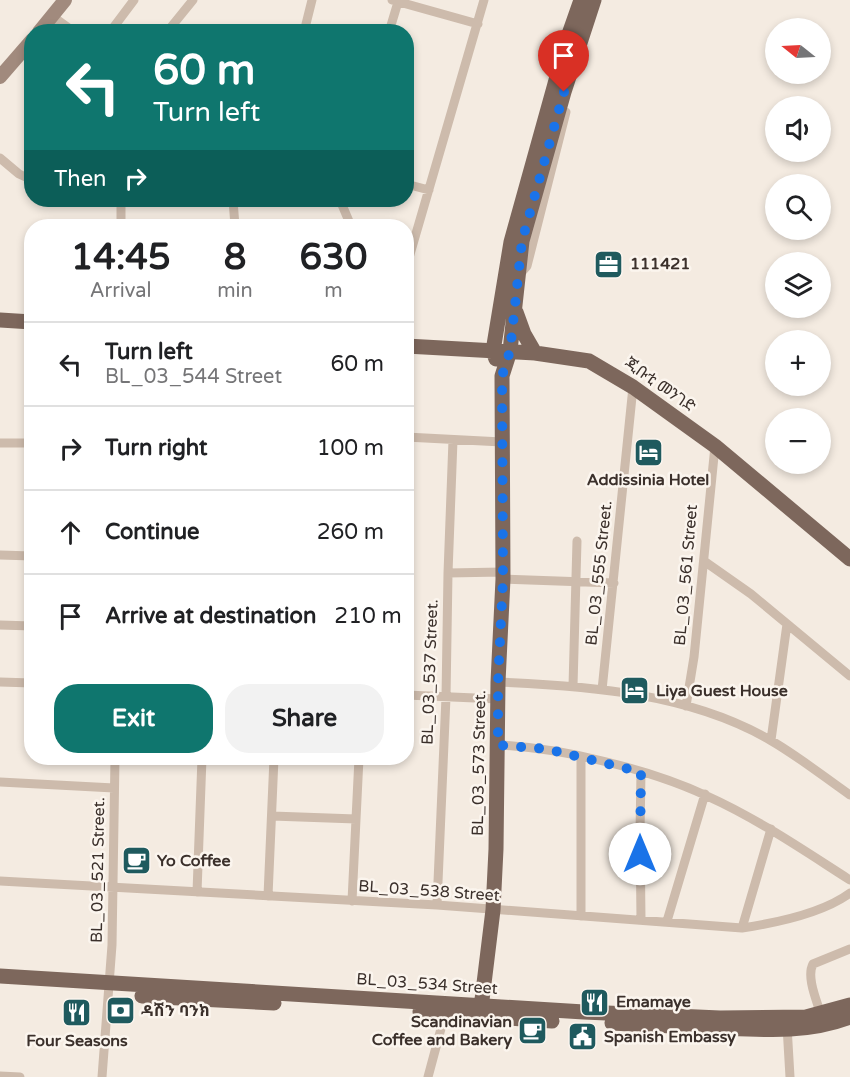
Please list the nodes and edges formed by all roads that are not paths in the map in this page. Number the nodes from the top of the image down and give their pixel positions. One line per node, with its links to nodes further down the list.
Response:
1 (64, 0): 10 (street)
2 (134, 0): 13 (street)
3 (193, 0): 14 (street)
4 (312, 0): 15 (street)
5 (484, 0): 17 (street)
6 (581, 0): 33 (main road)
7 (594, 0): 25 (main road)
8 (599, 0): 25 (street)
9 (395, 1): 16 (street); 17 (street)
10 (52, 16): 11 (street); 12 (street)
11 (46, 24)
12 (63, 24)
13 (116, 24)
14 (174, 24)
15 (306, 24)
16 (391, 24)
17 (477, 24): 23 (street)
18 (24, 49): 19 (street)
19 (0, 77)
20 (2, 164): 21 (street)
21 (24, 176)
22 (414, 186): 23 (street)
23 (429, 190): 24 (street)
24 (414, 241)
25 (517, 278): 26 (main road)
26 (514, 307): 34 (main road); 35 (main road)
27 (0, 315): 28 (main road)
28 (24, 316)
29 (0, 320): 30 (main road)
30 (24, 322)
31 (414, 341): 33 (main road)
32 (414, 346): 33 (main road, ጂቡቲ መንገድ)
33 (484, 348): 34 (main road, ጂቡቲ መንገድ); 36 (main road)
34 (510, 348): 35 (main road, ጂቡቲ መንገድ); 36 (main road)
35 (533, 350): 37 (main road, ጂቡቲ መንገድ); 45 (main road)
36 (502, 376): 40 (main road, BL_03_573 Street.)
37 (633, 387): 43 (main road, ጂቡቲ መንገድ); 53 (street, BL_03_555 Street.)
38 (414, 438): 39 (street)
39 (453, 440): 40 (street); 50 (street, BL_03_537 Street.)
40 (502, 442): 51 (main road, BL_03_573 Street.)
41 (0, 443): 42 (street)
42 (24, 443)
43 (715, 446): 48 (main road, ጂቡቲ መንገድ); 49 (street, BL_03_561 Street)
44 (577, 542): 52 (street)
45 (850, 553)
46 (0, 555): 47 (street)
47 (24, 556)
48 (850, 559)
49 (704, 561): 54 (street); 66 (street, BL_03_561 Street)
50 (448, 573): 51 (street); 64 (street, BL_03_537 Street.)
51 (502, 576): 52 (street); 59 (main road, BL_03_573 Street.)
52 (577, 582): 53 (street); 61 (street)
53 (614, 583): 62 (street, BL_03_555 Street.)
54 (787, 624): 57 (street); 67 (street)
55 (0, 625): 56 (street)
56 (24, 626)
57 (850, 676)
58 (0, 682): 60 (street)
59 (498, 682): 61 (street); 65 (main road, BL_03_573 Street.)
60 (24, 683)
61 (573, 686): 62 (street)
62 (602, 690): 66 (street)
63 (414, 695): 64 (street)
64 (447, 697): 65 (street); 89 (street, BL_03_537 Street.)
65 (498, 699): 68 (main road, BL_03_573 Street.)
66 (686, 706): 67 (street)
67 (771, 740): 78 (street)
68 (498, 745): 69 (street); 90 (main road, BL_03_573 Street.)
69 (581, 757): 74 (street); 91 (street)
70 (115, 765): 76 (street, BL_03_521 Street.)
71 (202, 765): 85 (street)
72 (274, 765): 79 (street)
73 (358, 765): 80 (street)
74 (641, 772): 77 (street); 92 (street)
75 (0, 782): 76 (street)
76 (114, 788): 84 (street, BL_03_521 Street.)
77 (705, 794): 81 (street); 93 (street)
78 (850, 795)
79 (272, 816): 80 (street); 87 (street)
80 (356, 819): 88 (street)
81 (771, 829): 82 (street); 94 (street)
82 (850, 879)
83 (0, 881): 84 (street, BL_03_538 Street)
84 (114, 888): 85 (street, BL_03_538 Street); 98 (street, BL_03_521 Street.)
85 (197, 892): 87 (street, BL_03_538 Street)
86 (850, 893): 94 (street, BL_03_538 Street)
87 (268, 896): 88 (street, BL_03_538 Street)
88 (352, 901): 89 (street, BL_03_538 Street)
89 (437, 905): 90 (street, BL_03_538 Street)
90 (493, 910): 91 (street, BL_03_538 Street); 101 (main road, BL_03_573 Street.)
91 (581, 916): 92 (street, BL_03_538 Street)
92 (641, 919): 93 (street, BL_03_538 Street)
93 (667, 921): 94 (street, BL_03_538 Street)
94 (742, 928)
95 (850, 950): 103 (street)
96 (0, 976): 98 (main road, BL_03_534 Street)
97 (0, 986): 98 (main road, BL_03_534 Street)
98 (110, 989): 100 (main road, BL_03_534 Street); 107 (street, BL_03_521 Street.)
99 (850, 1005): 103 (main road, BL_03_534 Street)
100 (446, 1009): 101 (main road, BL_03_534 Street); 108 (street)
101 (481, 1011): 104 (main road, BL_03_534 Street)
102 (850, 1017): 103 (main road, BL_03_534 Street)
103 (822, 1020): 104 (main road, BL_03_534 Street)
104 (787, 1024): 109 (street)
105 (0, 1076): 106 (street)
106 (20, 1077)
107 (102, 1077)
108 (428, 1077)
109 (790, 1077)

